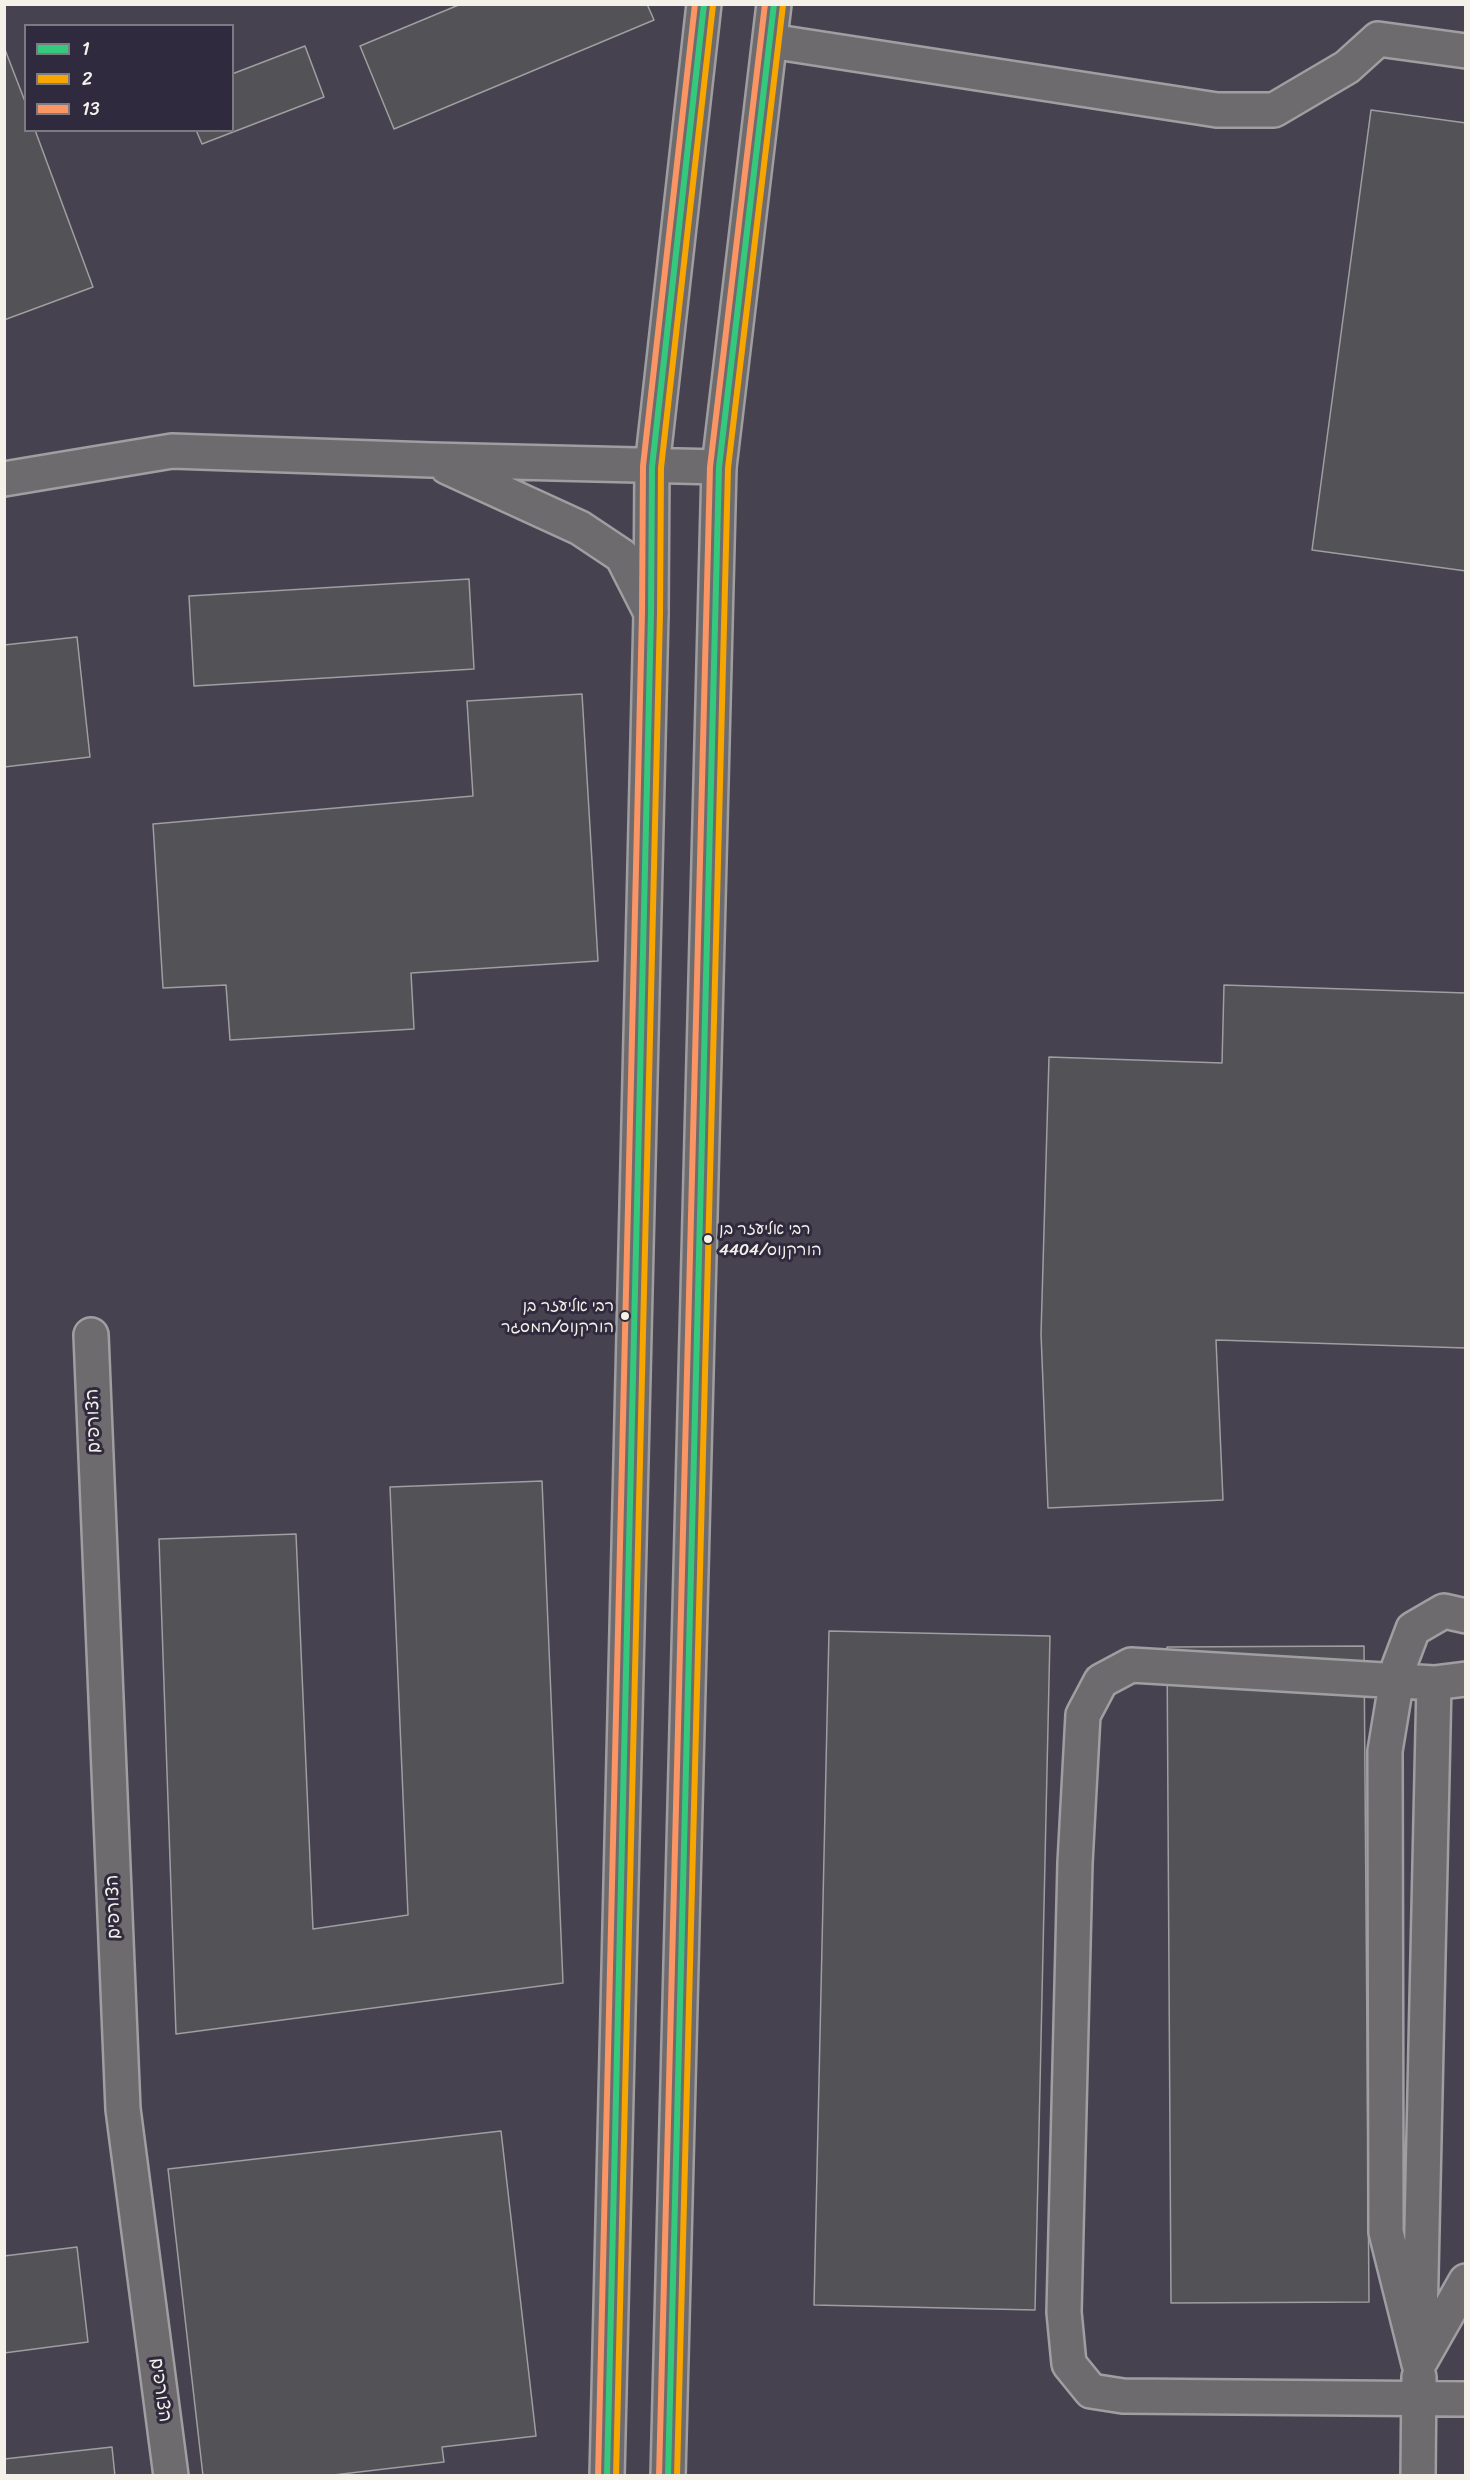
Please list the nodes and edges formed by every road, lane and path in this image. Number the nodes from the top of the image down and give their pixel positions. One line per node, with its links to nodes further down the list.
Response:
1 (704, 4): 6 (street)
2 (774, 4): 3 (street)
3 (770, 41): 4 (street); 7 (street)
4 (1466, 51)
5 (431, 460): 6 (street); 8 (street); 9 (street)
6 (652, 467): 7 (street); 9 (street)
7 (718, 467): 19 (street)
8 (4, 479)
9 (651, 613): 18 (street)
10 (91, 1335): 17 (street, הצורפים)
11 (1466, 1616): 15 (street)
12 (1466, 1679): 13 (street)
13 (1434, 1683): 15 (street); 16 (street)
14 (1466, 2281): 15 (street)
15 (1419, 2364): 20 (street)
16 (1466, 2400)
17 (171, 2475)
18 (607, 2475)
19 (668, 2475)
20 (1418, 2475)

